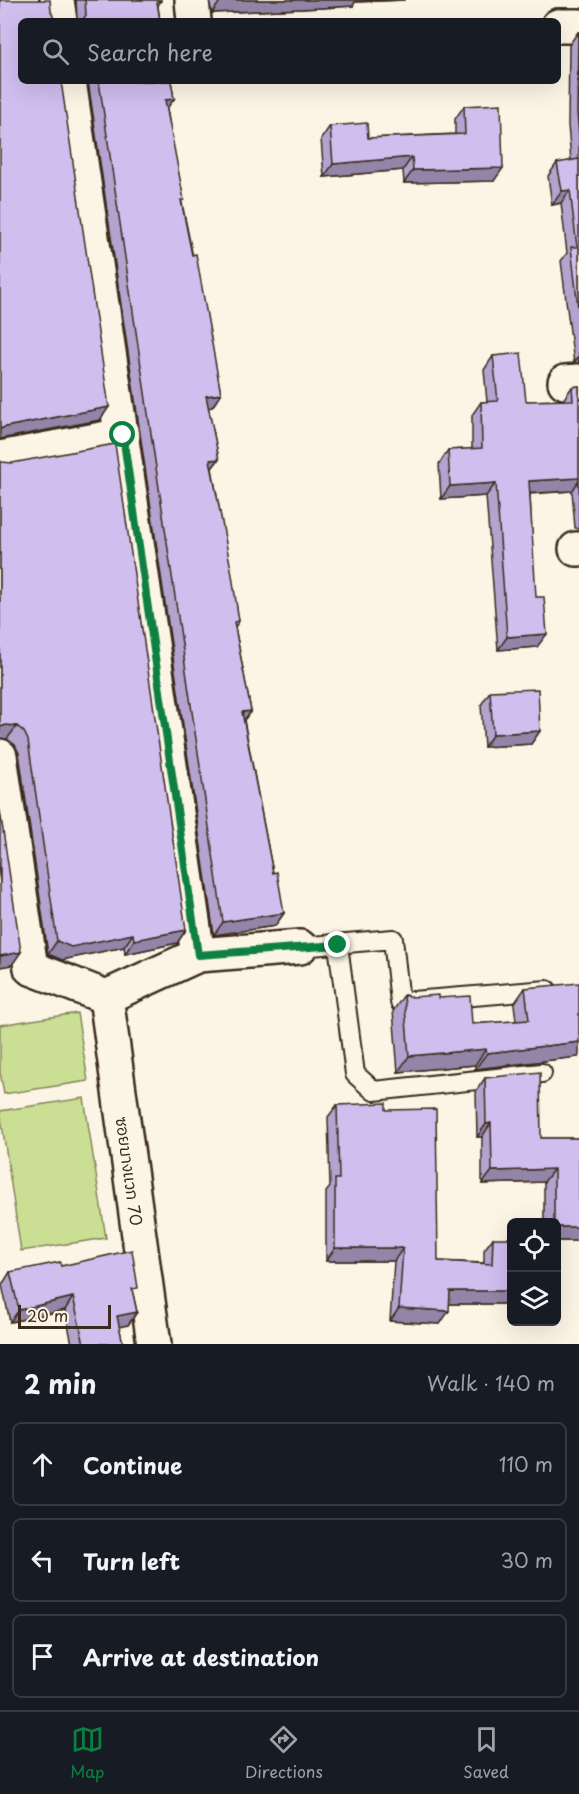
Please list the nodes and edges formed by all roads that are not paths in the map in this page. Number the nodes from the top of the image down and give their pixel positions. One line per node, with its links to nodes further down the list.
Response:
1 (57, 0): 3 (street)
2 (192, 0): 4 (street)
3 (60, 18)
4 (194, 18)
5 (561, 26): 6 (street)
6 (579, 26)
7 (69, 84): 8 (street)
8 (123, 435): 9 (street); 13 (street)
9 (0, 458)
10 (0, 756): 15 (street)
11 (338, 945): 12 (lane); 14 (lane); 16 (lane)
12 (300, 947): 13 (street)
13 (198, 955): 15 (street)
14 (567, 988)
15 (106, 997): 17 (street, ซอยบางแวก 70)
16 (542, 1073)
17 (153, 1335)

